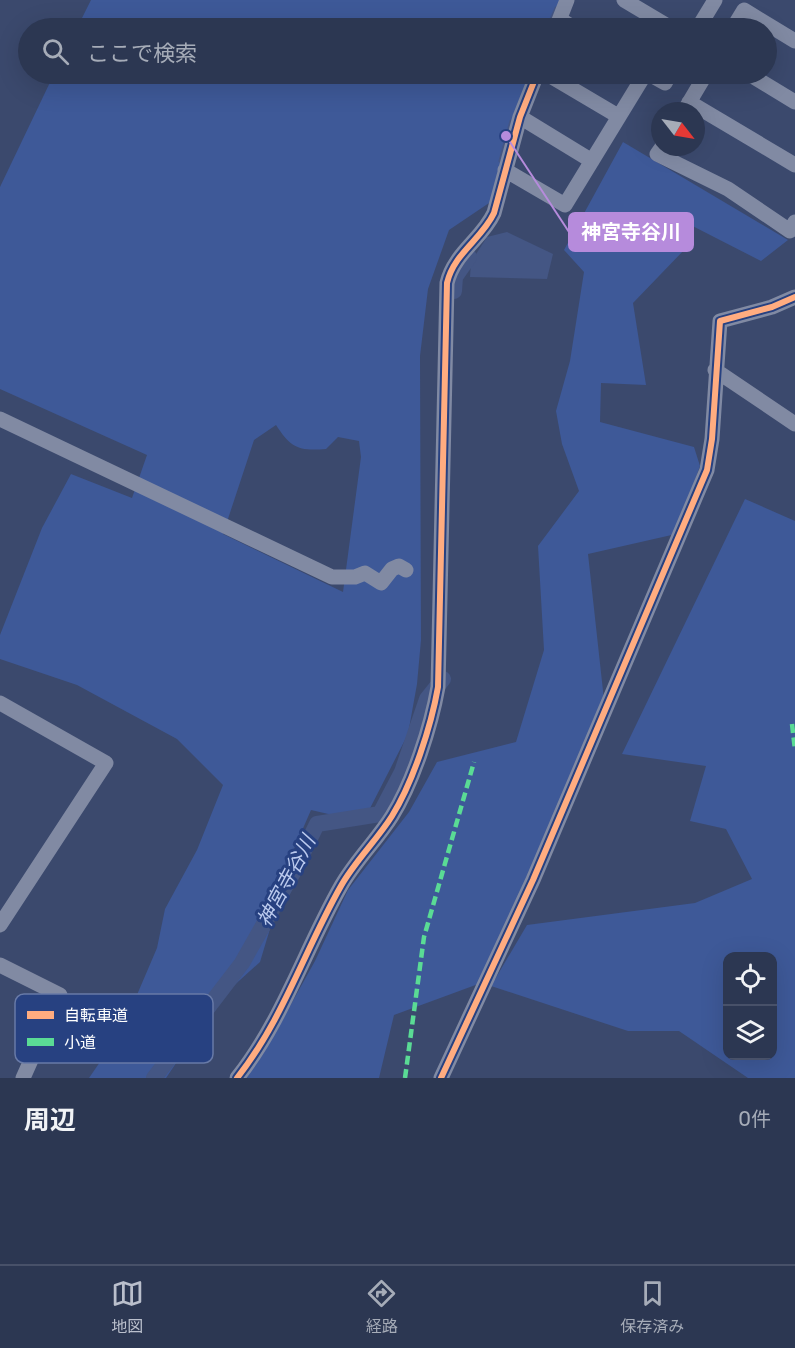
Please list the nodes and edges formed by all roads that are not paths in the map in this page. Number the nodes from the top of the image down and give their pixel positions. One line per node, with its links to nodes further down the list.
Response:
1 (567, 0): 4 (street)
2 (624, 0): 5 (street)
3 (715, 0): 6 (street)
4 (560, 18)
5 (654, 18)
6 (704, 18)
7 (739, 18): 8 (street)
8 (757, 18)
9 (777, 30): 10 (street)
10 (795, 41)
11 (533, 84): 19 (street)
12 (564, 84): 20 (street)
13 (640, 84): 20 (street)
14 (700, 84): 16 (street)
15 (765, 84): 17 (street)
16 (689, 102)
17 (795, 102)
18 (705, 116): 23 (street)
19 (520, 117): 22 (street); 24 (street)
20 (618, 117): 22 (street)
21 (661, 156): 25 (street)
22 (591, 161): 24 (street)
23 (795, 165)
24 (505, 170): 38 (street)
25 (795, 222)
26 (795, 297): 27 (street)
27 (716, 370): 29 (street); 39 (street)
28 (0, 419): 30 (street)
29 (795, 424)
30 (406, 570)
31 (0, 703): 32 (street)
32 (5, 905): 33 (street)
33 (0, 925)
34 (0, 965): 35 (street)
35 (58, 994)
36 (30, 1063): 37 (street)
37 (23, 1078)
38 (237, 1078)
39 (441, 1078)

